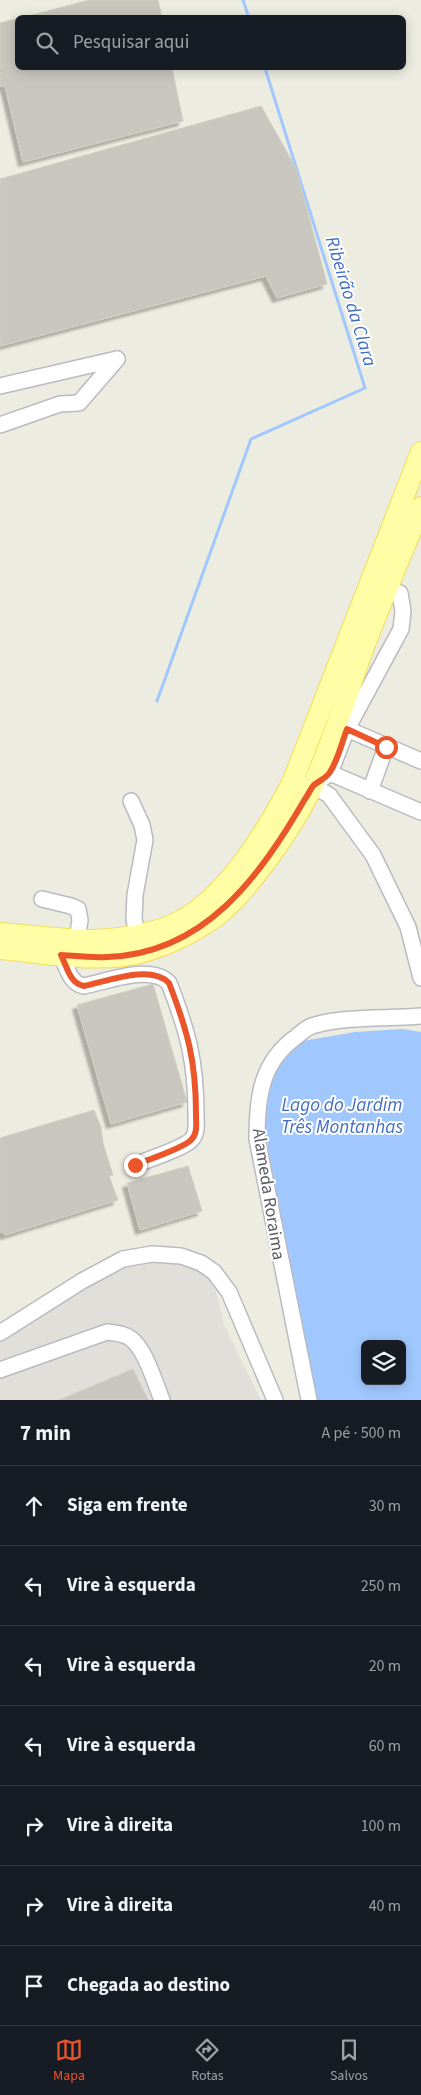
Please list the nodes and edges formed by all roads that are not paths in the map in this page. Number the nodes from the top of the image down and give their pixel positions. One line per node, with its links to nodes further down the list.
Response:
1 (0, 386): 2 (street)
2 (0, 425)
3 (421, 452): 10 (main road)
4 (421, 507): 11 (main road)
5 (400, 593): 6 (street)
6 (347, 729): 7 (street); 9 (street)
7 (386, 747): 8 (street); 12 (street)
8 (421, 762)
9 (330, 773): 11 (street); 12 (street)
10 (292, 783): 11 (street); 17 (main road)
11 (313, 786): 20 (main road); 21 (street)
12 (370, 792): 14 (street)
13 (131, 801): 17 (street)
14 (421, 812)
15 (42, 899): 18 (street)
16 (0, 932): 18 (main road)
17 (137, 935): 18 (main road)
18 (77, 939)
19 (0, 948): 20 (main road)
20 (61, 955): 23 (street)
21 (421, 978)
22 (421, 1016): 28 (street, Alameda Roraima)
23 (135, 1165)
24 (0, 1333): 27 (street)
25 (0, 1370): 26 (street)
26 (162, 1400)
27 (275, 1400)
28 (309, 1400)

